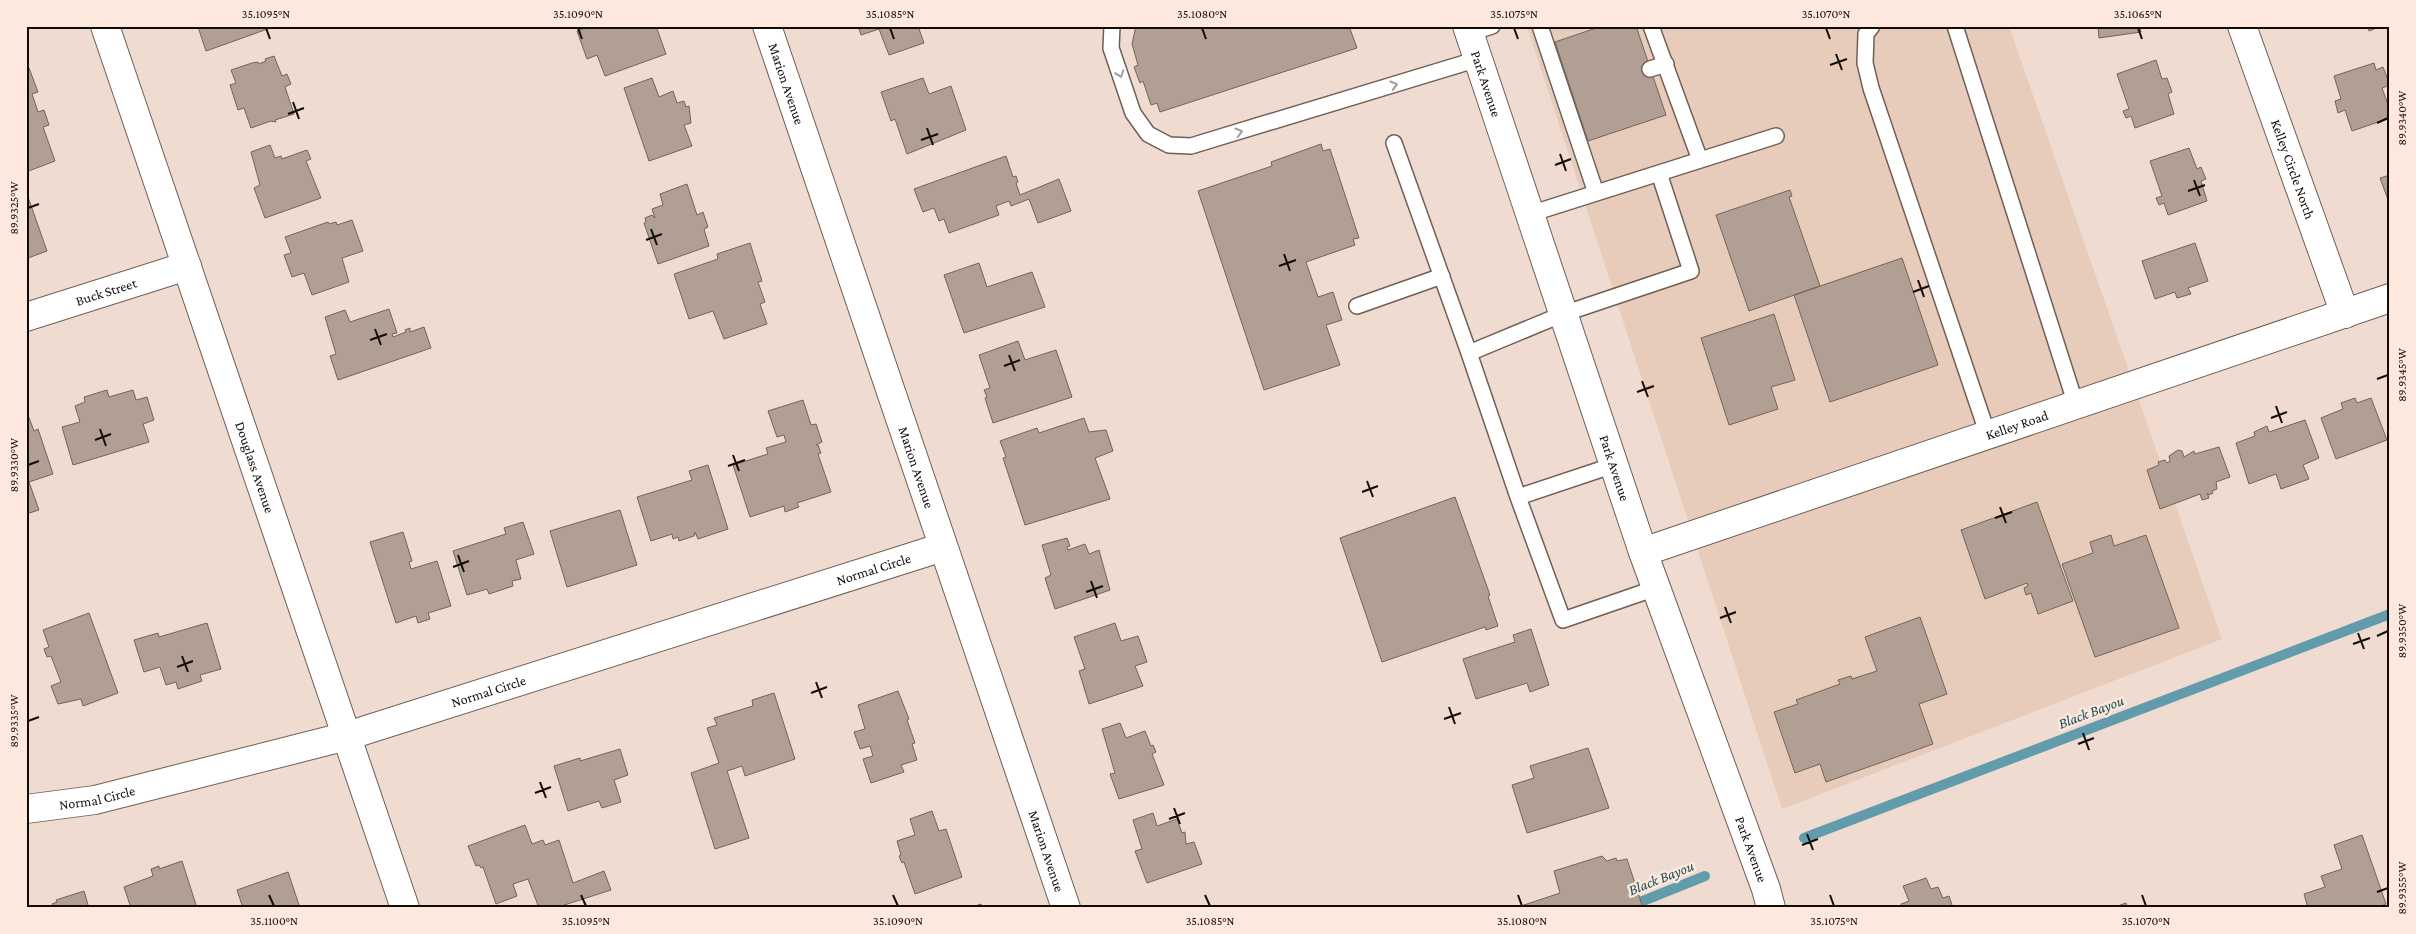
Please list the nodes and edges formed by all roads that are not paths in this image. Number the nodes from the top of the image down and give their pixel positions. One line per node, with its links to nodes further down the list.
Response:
1 (105, 26): 19 (street, Douglass Avenue)
2 (767, 26): 31 (street, Marion Avenue)
3 (1112, 26): 10 (lane, one-way to 10)
4 (1540, 26): 17 (lane)
5 (1651, 26): 11 (lane)
6 (1872, 26): 28 (lane)
7 (1955, 26): 27 (lane)
8 (2242, 26): 24 (street, Kelley Circle North)
9 (1476, 29): 10 (street, Park Avenue)
10 (1478, 60): 18 (street, Park Avenue)
11 (1666, 64): 12 (lane); 15 (lane)
12 (1650, 69)
13 (1776, 136): 15 (lane)
14 (1394, 143): 20 (lane)
15 (1700, 160): 16 (lane)
16 (1659, 173): 17 (lane); 23 (lane)
17 (1596, 193): 18 (lane)
18 (1530, 214): 23 (street, Park Avenue)
19 (187, 266): 25 (street, Buck Street); 34 (street, Douglass Avenue)
20 (1442, 276): 22 (lane); 26 (lane)
21 (2390, 298): 24 (street, Kelley Road)
22 (1357, 306)
23 (1563, 314): 26 (lane); 29 (street, Park Avenue)
24 (2345, 314): 27 (street, Kelley Road)
25 (26, 317)
26 (1469, 353): 30 (lane)
27 (2076, 405): 28 (street, Kelley Road)
28 (1988, 435): 32 (street, Kelley Road)
29 (1614, 464): 30 (lane); 32 (street, Park Avenue)
30 (1518, 497): 33 (lane)
31 (944, 547): 34 (street, Normal Circle); 37 (street, Marion Avenue)
32 (1643, 552): 33 (street, Park Avenue)
33 (1656, 588): 38 (street, Park Avenue)
34 (346, 736): 35 (street, Normal Circle); 36 (street, Douglass Avenue)
35 (26, 809)
36 (405, 908)
37 (1066, 908)
38 (1771, 908)

